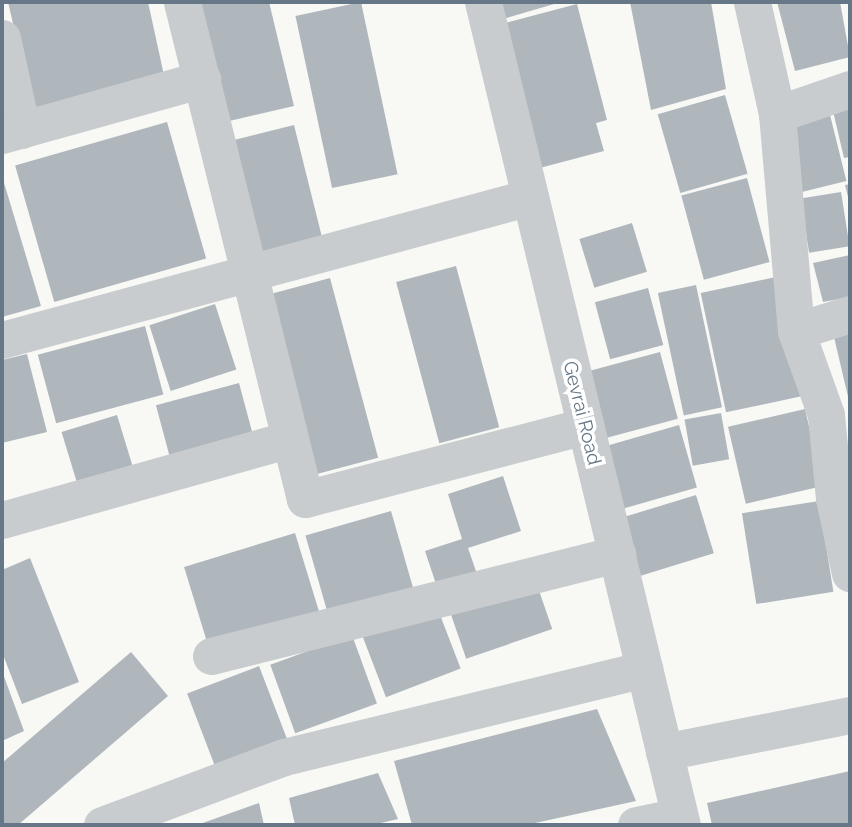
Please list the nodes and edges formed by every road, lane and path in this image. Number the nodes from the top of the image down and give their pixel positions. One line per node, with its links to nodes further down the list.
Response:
1 (182, 2): 5 (street)
2 (483, 2): 9 (street, Gevrai Road)
3 (752, 2): 7 (street)
4 (2, 38): 8 (street)
5 (202, 79): 8 (street); 10 (street)
6 (850, 89): 7 (street)
7 (777, 114): 12 (street)
8 (12, 132)
9 (530, 197): 10 (street); 14 (street, Gevrai Road)
10 (251, 273): 13 (street); 15 (street)
11 (850, 314): 12 (street)
12 (796, 331): 16 (street)
13 (2, 340)
14 (586, 426): 15 (street); 18 (street, Gevrai Road)
15 (290, 439): 17 (street)
16 (842, 496): 19 (street)
17 (2, 520)
18 (617, 554): 20 (street); 21 (street, Gevrai Road)
19 (850, 573)
20 (211, 656)
21 (644, 668): 23 (street, Gevrai Road); 25 (street)
22 (850, 715): 23 (street)
23 (664, 752): 24 (street, Gevrai Road)
24 (681, 821): 26 (street)
25 (102, 825)
26 (635, 825)

